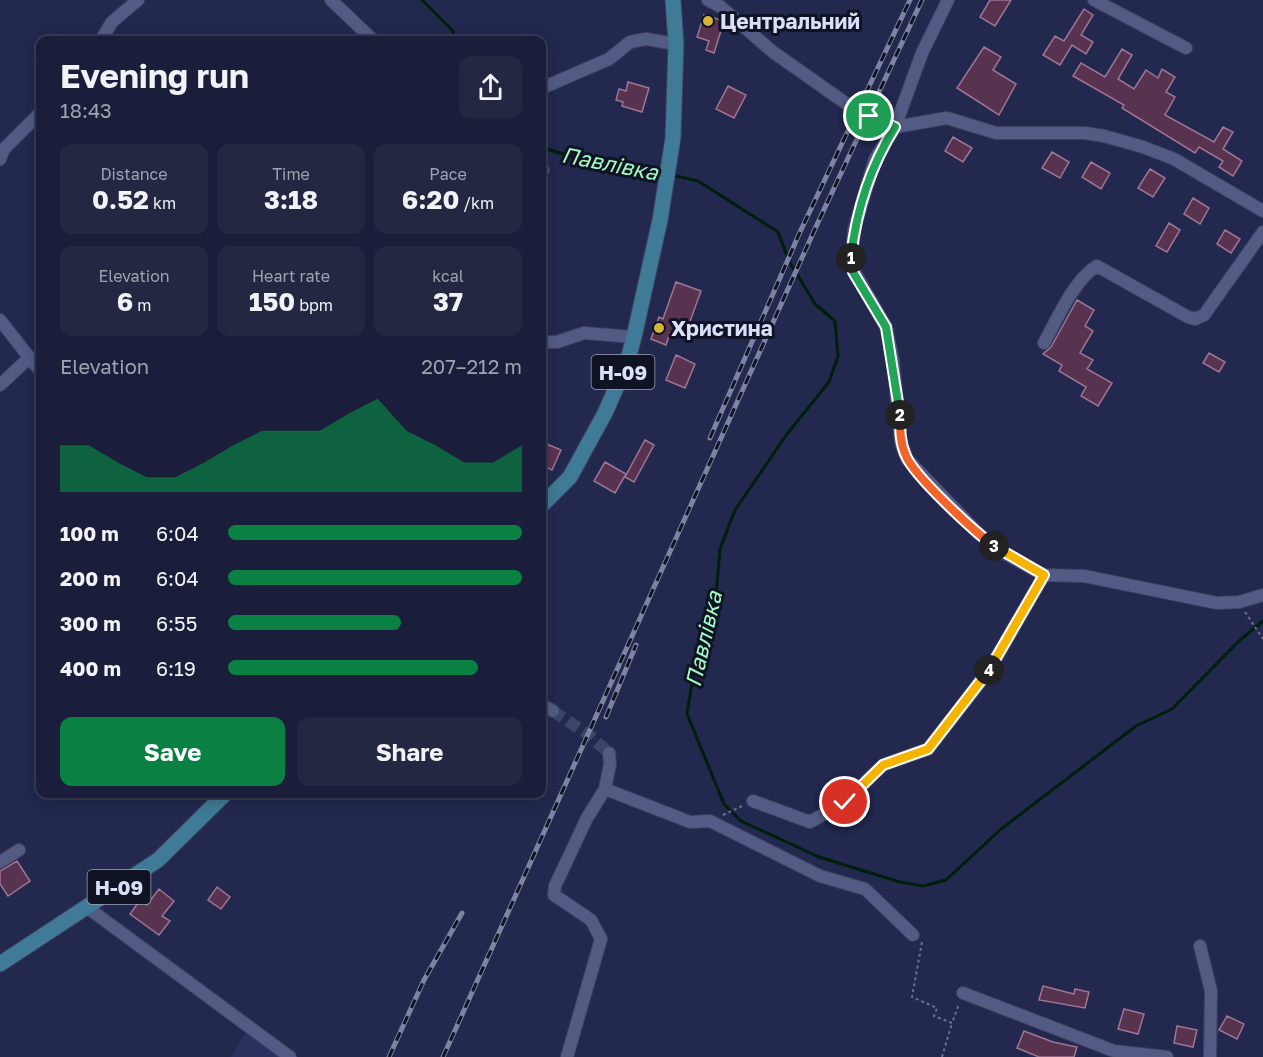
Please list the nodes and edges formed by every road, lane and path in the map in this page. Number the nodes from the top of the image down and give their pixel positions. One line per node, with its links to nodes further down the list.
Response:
1 (138, 0): 8 (street)
2 (331, 0): 9 (street)
3 (673, 0): 10 (main road, Н-09)
4 (708, 0): 7 (street)
5 (948, 0): 15 (street)
6 (1094, 0): 11 (street)
7 (723, 4): 13 (street)
8 (103, 36)
9 (365, 36)
10 (676, 44): 12 (street); 20 (main road, Н-09)
11 (1186, 48)
12 (546, 86)
13 (854, 109): 15 (path)
14 (36, 117): 16 (street)
15 (895, 127): 17 (street); 27 (street)
16 (0, 159)
17 (1263, 211)
18 (1263, 232): 22 (street)
19 (0, 320): 23 (street)
20 (634, 337): 21 (street); 26 (main road, Н-09)
21 (546, 342)
22 (1044, 343)
23 (29, 358): 24 (street); 25 (street)
24 (36, 366)
25 (0, 385)
26 (546, 502)
27 (1044, 575): 29 (street); 36 (street)
28 (1263, 595): 29 (street)
29 (1239, 602): 30 (path)
30 (1263, 639)
31 (546, 707): 32 (street)
32 (553, 711)
33 (609, 753): 34 (street)
34 (605, 789): 41 (street); 47 (street)
35 (221, 798): 40 (main road, Н-09)
36 (750, 803): 37 (path)
37 (716, 818)
38 (19, 850): 39 (street)
39 (0, 862)
40 (88, 908): 43 (main road, Н-09); 46 (street)
41 (913, 935): 45 (path)
42 (1200, 946): 50 (street)
43 (0, 964)
44 (963, 993): 45 (path); 49 (street)
45 (952, 1023): 48 (path)
46 (290, 1057)
47 (567, 1057)
48 (942, 1057)
49 (1167, 1057)
50 (1210, 1057)

